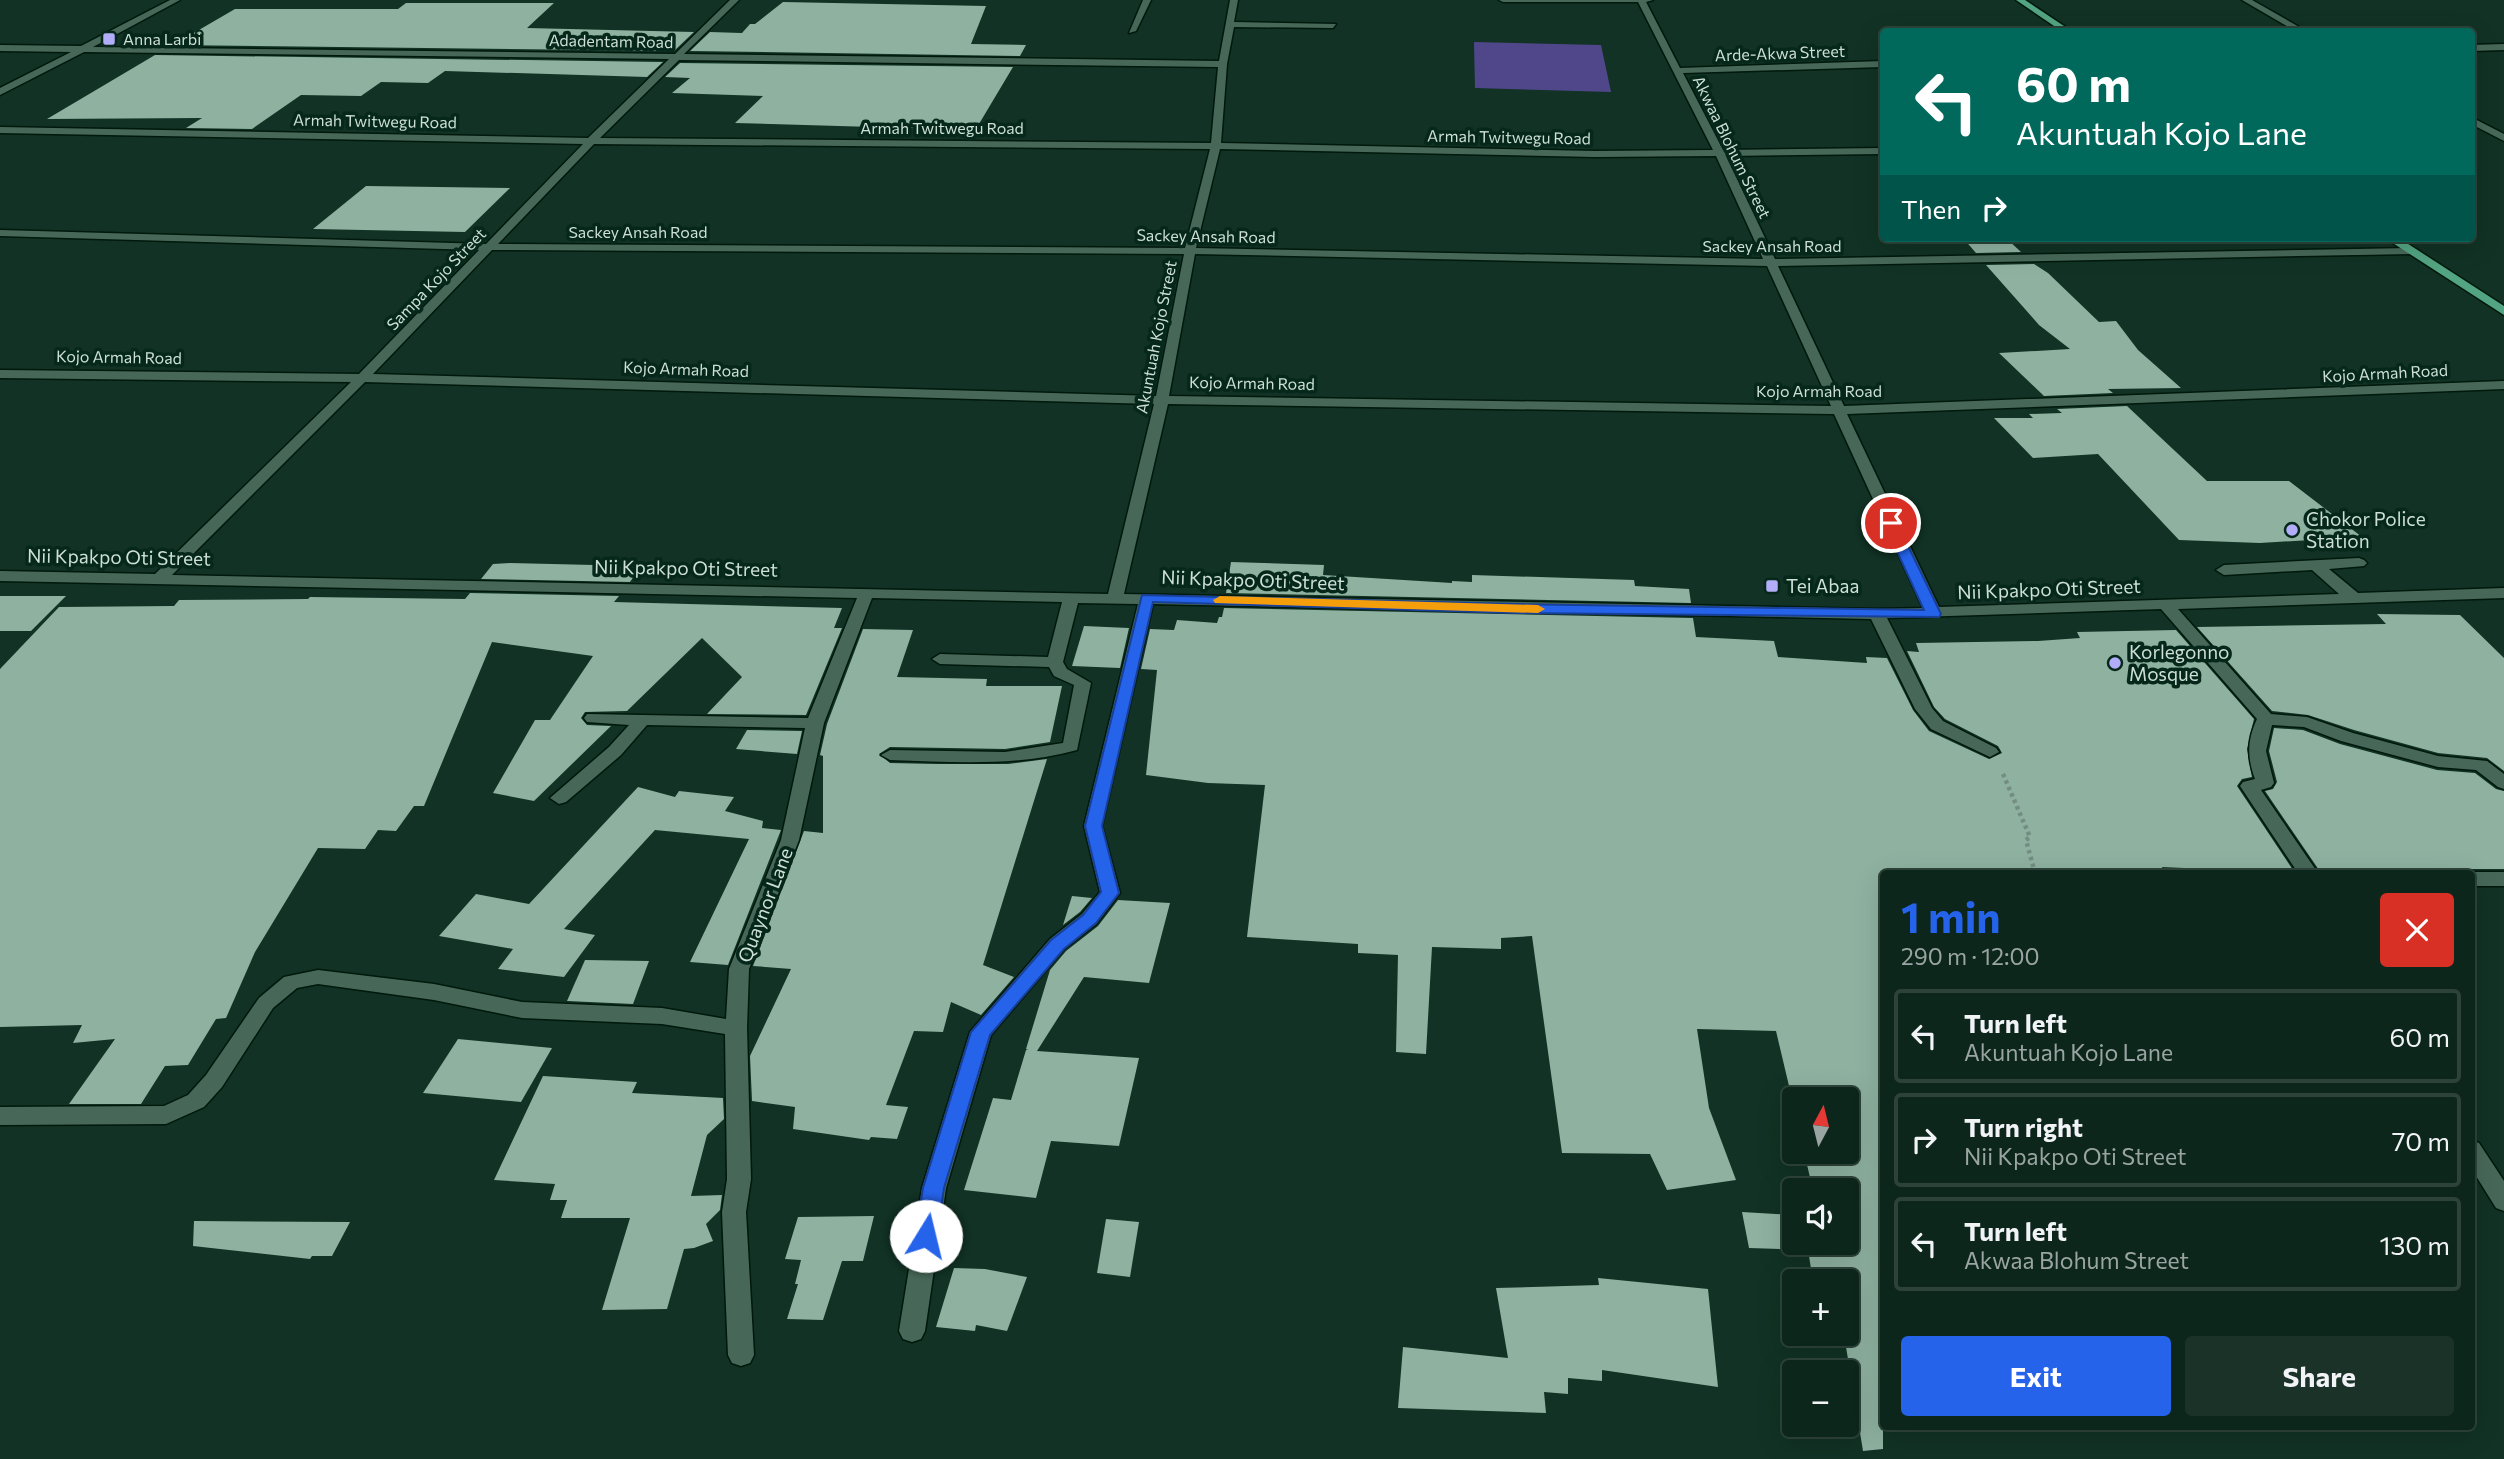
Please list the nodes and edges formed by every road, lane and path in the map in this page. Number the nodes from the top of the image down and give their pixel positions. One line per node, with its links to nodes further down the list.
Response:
1 (176, 0): 18 (street)
2 (735, 0): 19 (street, Sampa Kojo Street)
3 (1147, 0): 14 (street)
4 (1234, 0): 10 (street, Akuntuah Kojo Street)
5 (1503, 0): 6 (street)
6 (1641, 0): 7 (street); 22 (street, Akwaa Blohum Street)
7 (1649, 0)
8 (2020, 0): 12 (main road)
9 (2246, 0): 13 (street)
10 (1229, 24): 11 (street); 20 (street, Akuntuah Kojo Street)
11 (1333, 26)
12 (2063, 28)
13 (2298, 28)
14 (1132, 31)
15 (2504, 47): 17 (street)
16 (0, 48): 18 (street, Adadentam Road)
17 (2475, 48)
18 (79, 50): 19 (street, Adadentam Road); 23 (street)
19 (678, 55): 20 (street, Adadentam Road); 27 (street, Sampa Kojo Street)
20 (1223, 64): 28 (street, Akuntuah Kojo Street)
21 (1880, 64): 22 (street, Arde-Akwa Street)
22 (1678, 71): 30 (street, Akwaa Blohum Street)
23 (0, 92)
24 (2475, 122): 26 (street)
25 (0, 130): 27 (street, Armah Twitwegu Road)
26 (2504, 138)
27 (591, 141): 28 (street, Armah Twitwegu Road); 33 (street, Sampa Kojo Street)
28 (1216, 146): 30 (street, Armah Twitwegu Road); 34 (street, Akuntuah Kojo Street)
29 (1880, 151): 30 (street, Armah Twitwegu Road)
30 (1720, 154): 36 (street, Akwaa Blohum Street)
31 (0, 233): 33 (street, Sackey Ansah Road)
32 (2397, 242): 35 (main road)
33 (488, 247): 34 (street, Sackey Ansah Road); 39 (street, Sampa Kojo Street)
34 (1190, 251): 36 (street, Sackey Ansah Road); 41 (street, Akuntuah Kojo Street)
35 (2411, 251): 36 (street, Sackey Ansah Road); 37 (main road)
36 (1770, 263): 42 (street, Akwaa Blohum Street)
37 (2504, 311)
38 (0, 374): 39 (street, Kojo Armah Road)
39 (362, 378): 41 (street, Kojo Armah Road); 47 (street, Sampa Kojo Street)
40 (2504, 385): 42 (street, Kojo Armah Road)
41 (1162, 400): 42 (street, Kojo Armah Road); 51 (street, Akuntuah Kojo Street)
42 (1837, 410): 56 (street, Akwaa Blohum Street)
43 (2359, 563): 44 (street)
44 (2316, 566): 45 (street); 53 (street)
45 (2224, 570)
46 (0, 576): 47 (street, Nii Kpakpo Oti Street)
47 (159, 579): 48 (street, Nii Kpakpo Oti Street)
48 (867, 592): 50 (street, Nii Kpakpo Oti Street); 62 (street, Quaynor Lane)
49 (2504, 593): 53 (street, Nii Kpakpo Oti Street)
50 (1072, 596): 51 (street, Nii Kpakpo Oti Street); 58 (street)
51 (1115, 597): 52 (street, Nii Kpakpo Oti Street)
52 (1147, 598): 55 (street, Nii Kpakpo Oti Street); 75 (street)
53 (2355, 599): 54 (street, Nii Kpakpo Oti Street)
54 (2167, 606): 56 (street, Nii Kpakpo Oti Street); 60 (street)
55 (1877, 614): 56 (street, Nii Kpakpo Oti Street); 63 (street)
56 (1934, 614)
57 (940, 659): 58 (street)
58 (1055, 662): 64 (street)
59 (593, 718): 61 (street)
60 (2266, 719): 65 (street); 68 (street)
61 (642, 720): 62 (street); 66 (street)
62 (815, 723): 71 (street, Quaynor Lane)
63 (1990, 752): 67 (path)
64 (890, 755)
65 (2504, 783)
66 (559, 798)
67 (2034, 870)
68 (2306, 870)
69 (2475, 879): 70 (street)
70 (2504, 879)
71 (736, 1028): 72 (street); 76 (street, Quaynor Lane)
72 (0, 1116)
73 (2475, 1155): 74 (street)
74 (2504, 1201)
75 (912, 1331)
76 (741, 1355)

